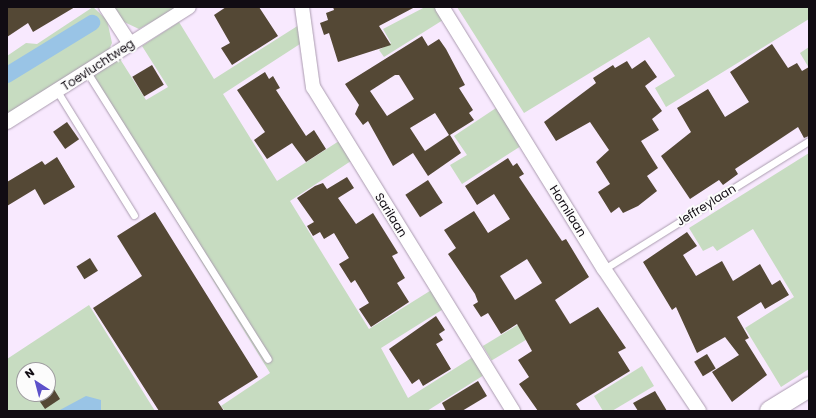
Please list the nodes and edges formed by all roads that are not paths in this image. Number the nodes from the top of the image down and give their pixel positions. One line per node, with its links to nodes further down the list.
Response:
1 (106, 7): 5 (street)
2 (189, 7): 5 (street, Toevluchtweg)
3 (302, 7): 14 (street, Sarilaan)
4 (442, 7): 11 (street, Hornilaan)
5 (130, 44): 6 (street, Toevluchtweg)
6 (87, 72): 7 (street, Toevluchtweg); 12 (lane)
7 (57, 91): 8 (street, Toevluchtweg); 10 (lane)
8 (7, 122)
9 (809, 141): 11 (lane, Jeffreylaan)
10 (134, 215)
11 (604, 269): 15 (street, Hornilaan)
12 (268, 359)
13 (809, 387): 16 (street)
14 (513, 411)
15 (699, 411)
16 (770, 411)

